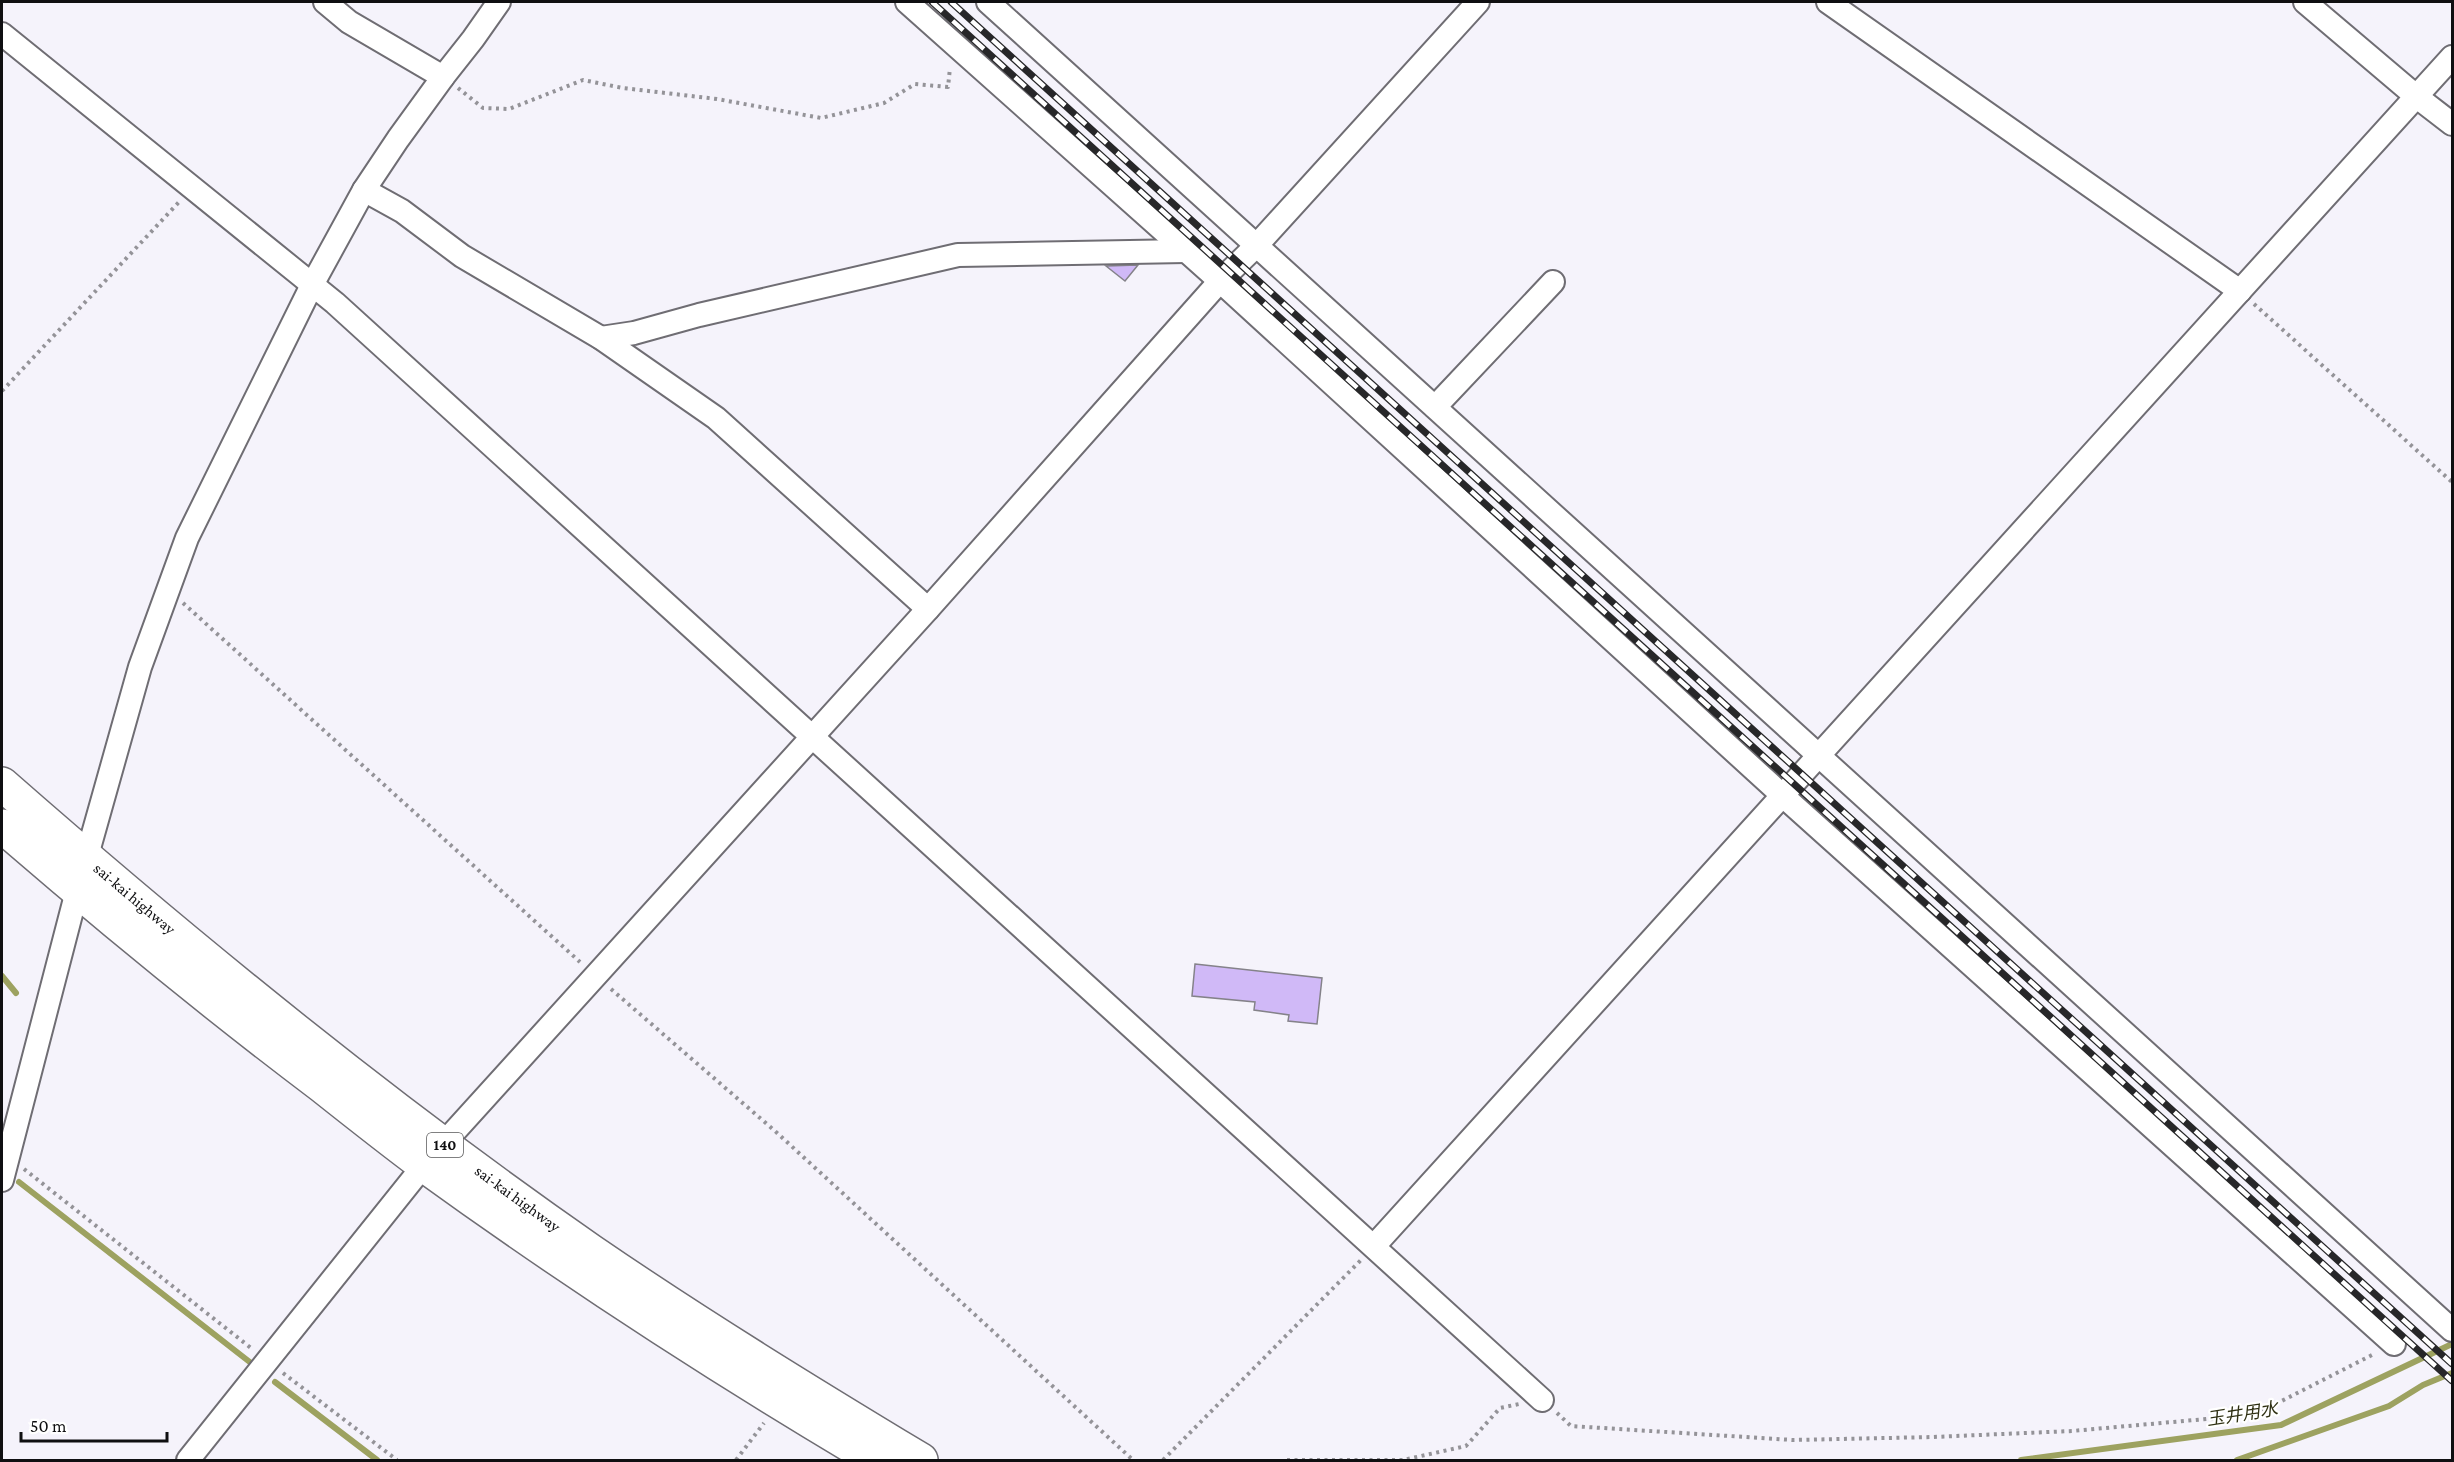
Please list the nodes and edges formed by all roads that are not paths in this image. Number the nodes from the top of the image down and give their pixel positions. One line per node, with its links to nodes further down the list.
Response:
1 (325, 2): 10 (street)
2 (499, 2): 10 (street)
3 (906, 2): 15 (street)
4 (988, 2): 14 (street)
5 (1478, 2): 14 (street)
6 (1828, 2): 19 (street)
7 (2305, 2): 11 (street)
8 (2, 34): 18 (street)
9 (2452, 57): 11 (street)
10 (443, 77): 13 (street)
11 (2416, 97): 12 (street); 19 (street)
12 (2452, 124)
13 (364, 190): 18 (street); 20 (street)
14 (1256, 246): 16 (street); 21 (street)
15 (1186, 251): 16 (street); 20 (street)
16 (1220, 281): 22 (street); 26 (street)
17 (1553, 282): 21 (street)
18 (312, 285): 23 (street); 28 (street)
19 (2240, 291): 24 (street)
20 (601, 338): 22 (street)
21 (1435, 407): 24 (street)
22 (928, 609): 23 (street)
23 (812, 737): 30 (street); 33 (street)
24 (1820, 755): 26 (street); 34 (street)
25 (2, 784): 28 (highway, sai-kai highway / 140)
26 (1782, 795): 33 (street); 35 (street)
27 (2, 826): 29 (highway, sai-kai highway / 140)
28 (86, 858): 29 (street); 30 (highway, sai-kai highway / 140)
29 (77, 891): 30 (highway, sai-kai highway / 140); 31 (street)
30 (433, 1154): 37 (street); 38 (highway, sai-kai highway / 140); 39 (highway, sai-kai highway / 140)
31 (5, 1156): 32 (street)
32 (2, 1180)
33 (1374, 1246): 36 (street)
34 (2452, 1330)
35 (2394, 1344)
36 (1542, 1400)
37 (188, 1461)
38 (875, 1461)
39 (921, 1461)

